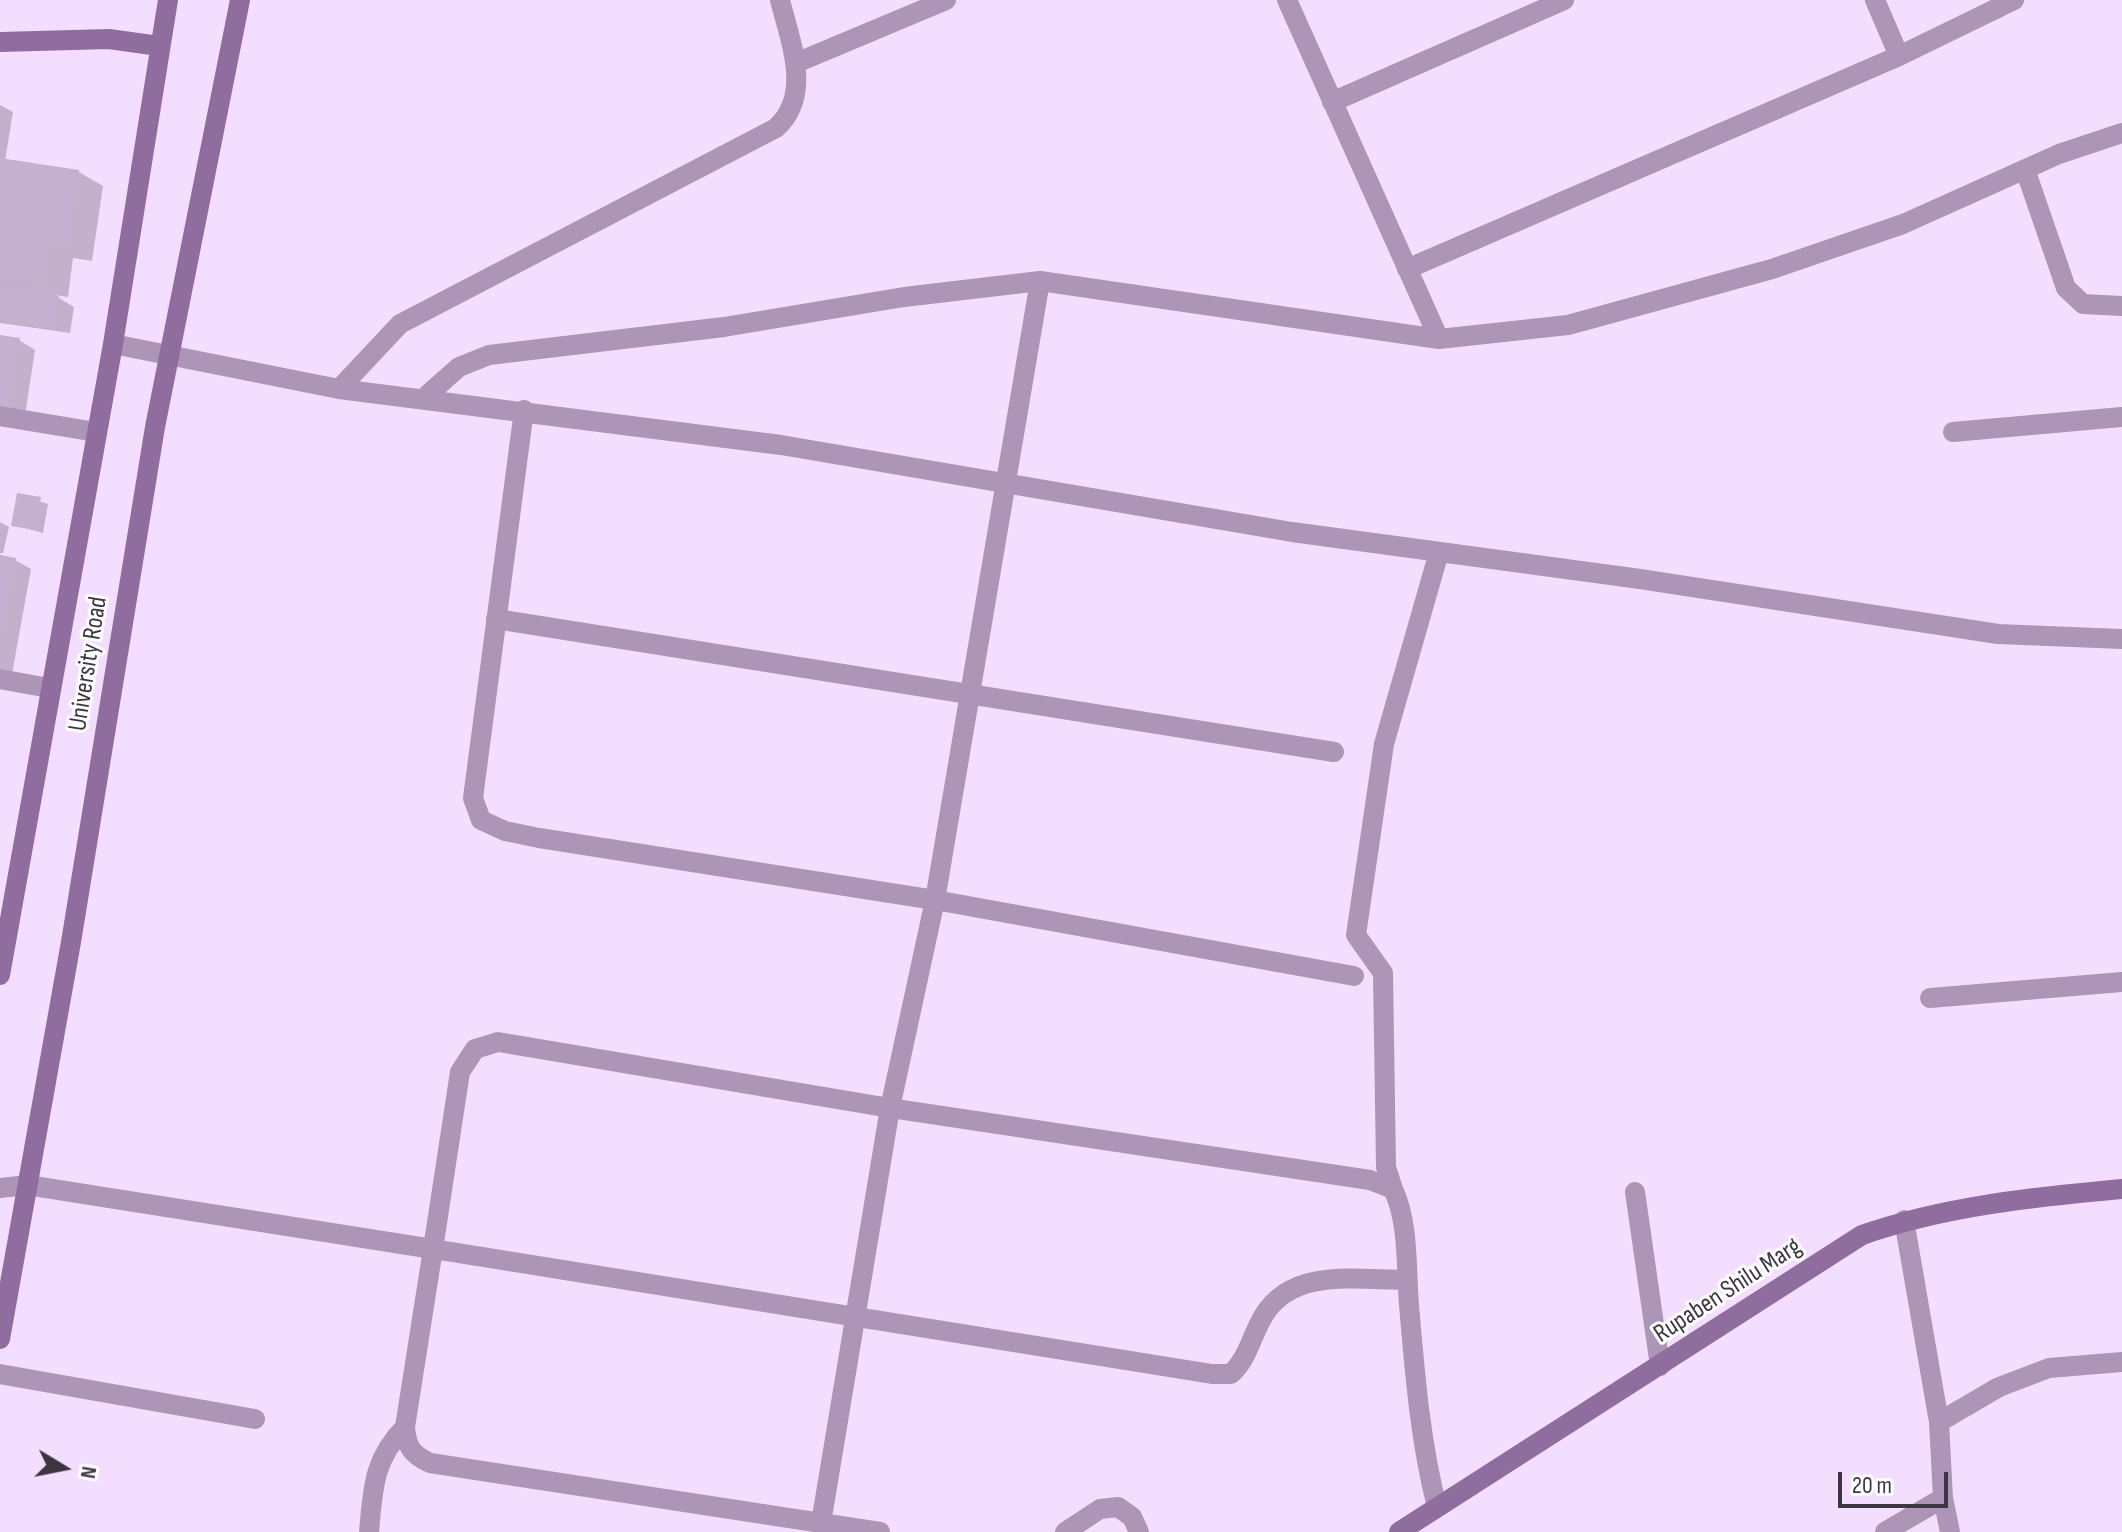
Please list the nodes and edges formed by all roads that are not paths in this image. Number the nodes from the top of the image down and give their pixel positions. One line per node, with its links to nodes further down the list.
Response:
1 (168, 0): 10 (street, University Road)
2 (240, 0): 21 (street, University Road)
3 (780, 0): 12 (street)
4 (946, 0): 12 (street)
5 (1287, 0): 13 (street)
6 (1564, 0): 13 (street)
7 (1875, 0): 11 (street)
8 (2014, 0): 11 (street)
9 (0, 42): 10 (street)
10 (159, 46): 20 (street, University Road)
11 (1899, 56): 16 (street)
12 (796, 63): 22 (street)
13 (1332, 102): 16 (street)
14 (2122, 133): 15 (street)
15 (2025, 169): 18 (street); 19 (street)
16 (1407, 269): 19 (street)
17 (1040, 281): 19 (street); 23 (street); 29 (street)
18 (2122, 306)
19 (1439, 339)
20 (113, 344): 21 (street); 27 (street, University Road)
21 (169, 357): 22 (street); 44 (street, University Road)
22 (339, 389): 23 (street)
23 (424, 398): 24 (street)
24 (524, 410): 29 (street); 31 (street)
25 (0, 416): 27 (street)
26 (2122, 417): 28 (street)
27 (96, 432): 34 (street, University Road)
28 (1953, 432)
29 (1004, 485): 30 (street); 35 (street)
30 (1439, 552): 32 (street); 46 (street)
31 (496, 619): 35 (street); 37 (street)
32 (2122, 639)
33 (0, 679): 34 (street)
34 (49, 688): 38 (street, University Road)
35 (969, 694): 36 (street); 37 (street)
36 (1334, 752)
37 (935, 900): 40 (street); 43 (street)
38 (4, 932): 39 (street, University Road)
39 (0, 975)
40 (1354, 976)
41 (2122, 982): 42 (street)
42 (1930, 998)
43 (890, 1108): 46 (street); 50 (street); 52 (street)
44 (27, 1185): 45 (street); 50 (street); 53 (street, University Road)
45 (0, 1188)
46 (1393, 1189): 51 (street)
47 (2122, 1189): 49 (street, Rupaben Shilu Marg)
48 (1635, 1192): 55 (street)
49 (1904, 1220): 55 (street, Rupaben Shilu Marg); 58 (street)
50 (433, 1249): 52 (street); 59 (street)
51 (1407, 1280): 52 (street); 61 (street)
52 (858, 1316): 62 (street)
53 (0, 1339)
54 (2122, 1362): 58 (street)
55 (1660, 1366): 61 (street, Rupaben Shilu Marg)
56 (0, 1374): 57 (street)
57 (255, 1419)
58 (1939, 1422): 60 (street)
59 (405, 1427): 62 (street); 63 (street)
60 (1943, 1498): 68 (street); 69 (street)
61 (1437, 1507): 67 (street, Rupaben Shilu Marg)
62 (821, 1523): 64 (street)
63 (369, 1532)
64 (880, 1532)
65 (1065, 1532): 66 (street)
66 (1139, 1532)
67 (1399, 1532)
68 (1885, 1532)
69 (1950, 1532)

